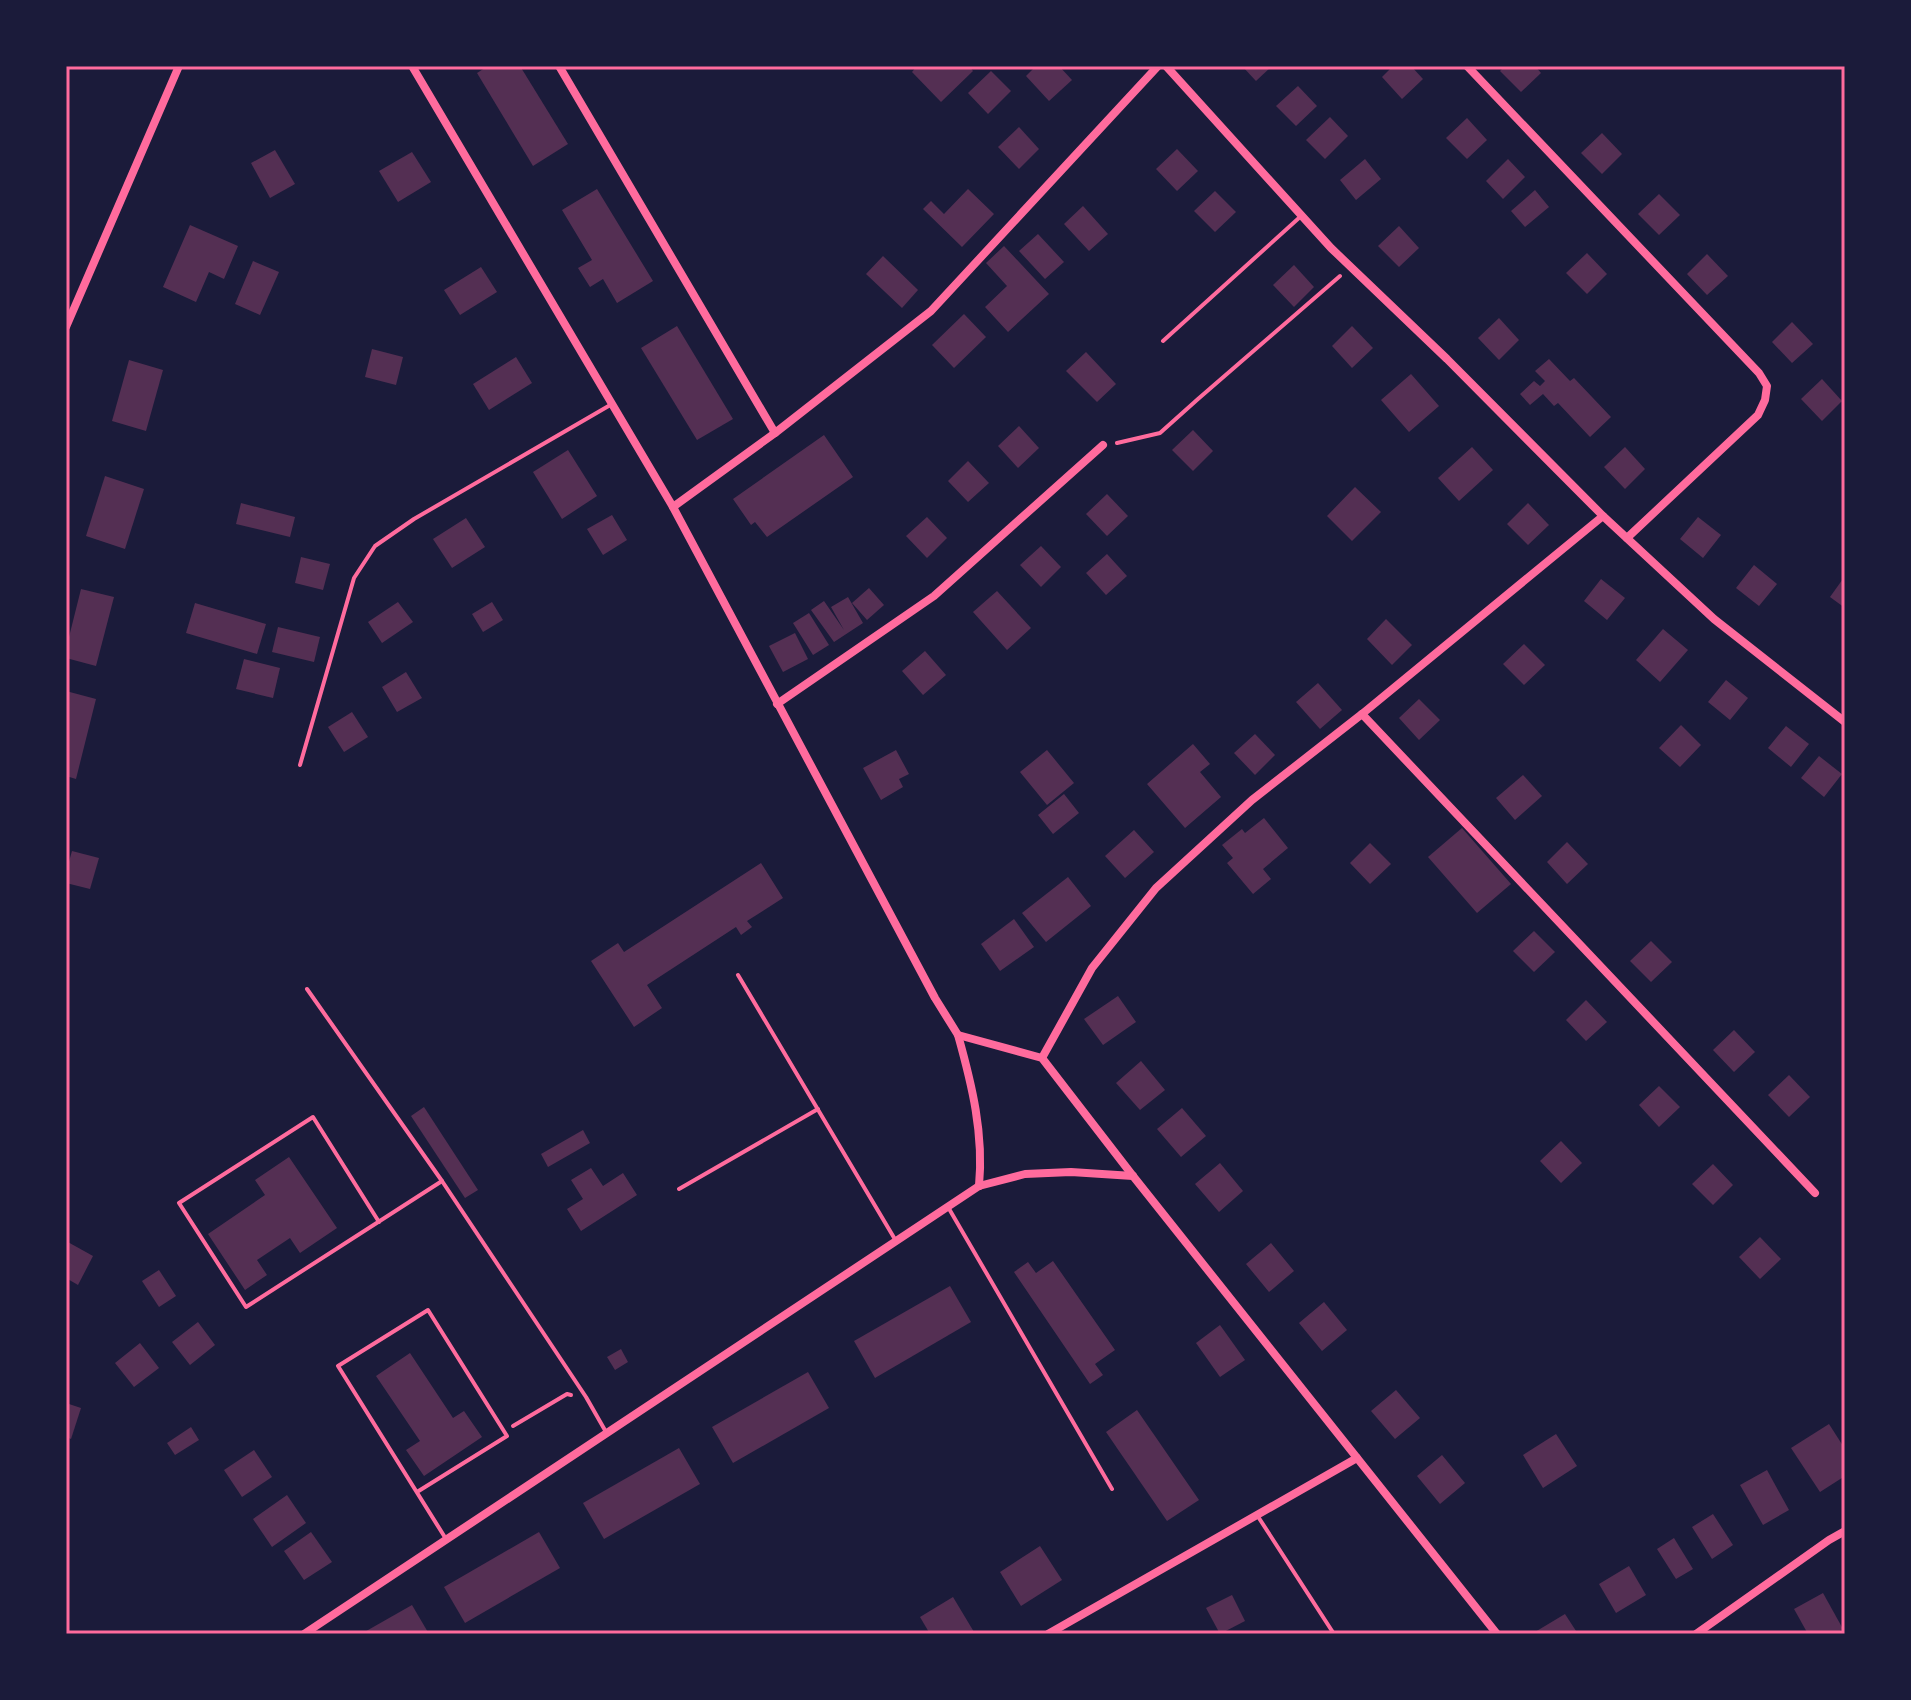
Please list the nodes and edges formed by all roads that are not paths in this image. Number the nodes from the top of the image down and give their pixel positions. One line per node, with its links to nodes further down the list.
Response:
1 (179, 66): 8 (street)
2 (412, 66): 10 (street)
3 (559, 66): 11 (street)
4 (1158, 66): 11 (street)
5 (1166, 66): 7 (street)
6 (1467, 66): 15 (street)
7 (1302, 216): 9 (lane); 14 (street)
8 (66, 327)
9 (1163, 341)
10 (612, 404): 13 (street); 19 (lane)
11 (775, 433): 13 (street)
12 (1103, 445): 16 (street)
13 (673, 507): 16 (street)
14 (1603, 516): 15 (street); 17 (street)
15 (1627, 538): 18 (street)
16 (777, 704): 22 (street)
17 (1362, 714): 23 (street); 29 (street)
18 (1845, 722)
19 (300, 765)
20 (738, 975): 24 (lane)
21 (307, 989): 26 (lane)
22 (958, 1035): 23 (street); 27 (street)
23 (1042, 1058): 25 (street)
24 (818, 1109): 28 (lane); 32 (lane)
25 (1133, 1176): 27 (street); 34 (street)
26 (442, 1181): 31 (lane); 33 (lane)
27 (979, 1186): 30 (street)
28 (679, 1189)
29 (1815, 1193)
30 (947, 1207): 32 (street); 35 (lane)
31 (379, 1222): 31 (lane)
32 (896, 1241): 33 (street)
33 (606, 1432): 39 (street)
34 (1357, 1458): 37 (street); 43 (street)
35 (1112, 1489)
36 (417, 1492): 36 (lane); 39 (lane)
37 (1257, 1515): 41 (street); 42 (lane)
38 (1845, 1531): 44 (street)
39 (446, 1539): 40 (street)
40 (304, 1634)
41 (1048, 1634)
42 (1334, 1634)
43 (1497, 1634)
44 (1696, 1634)

